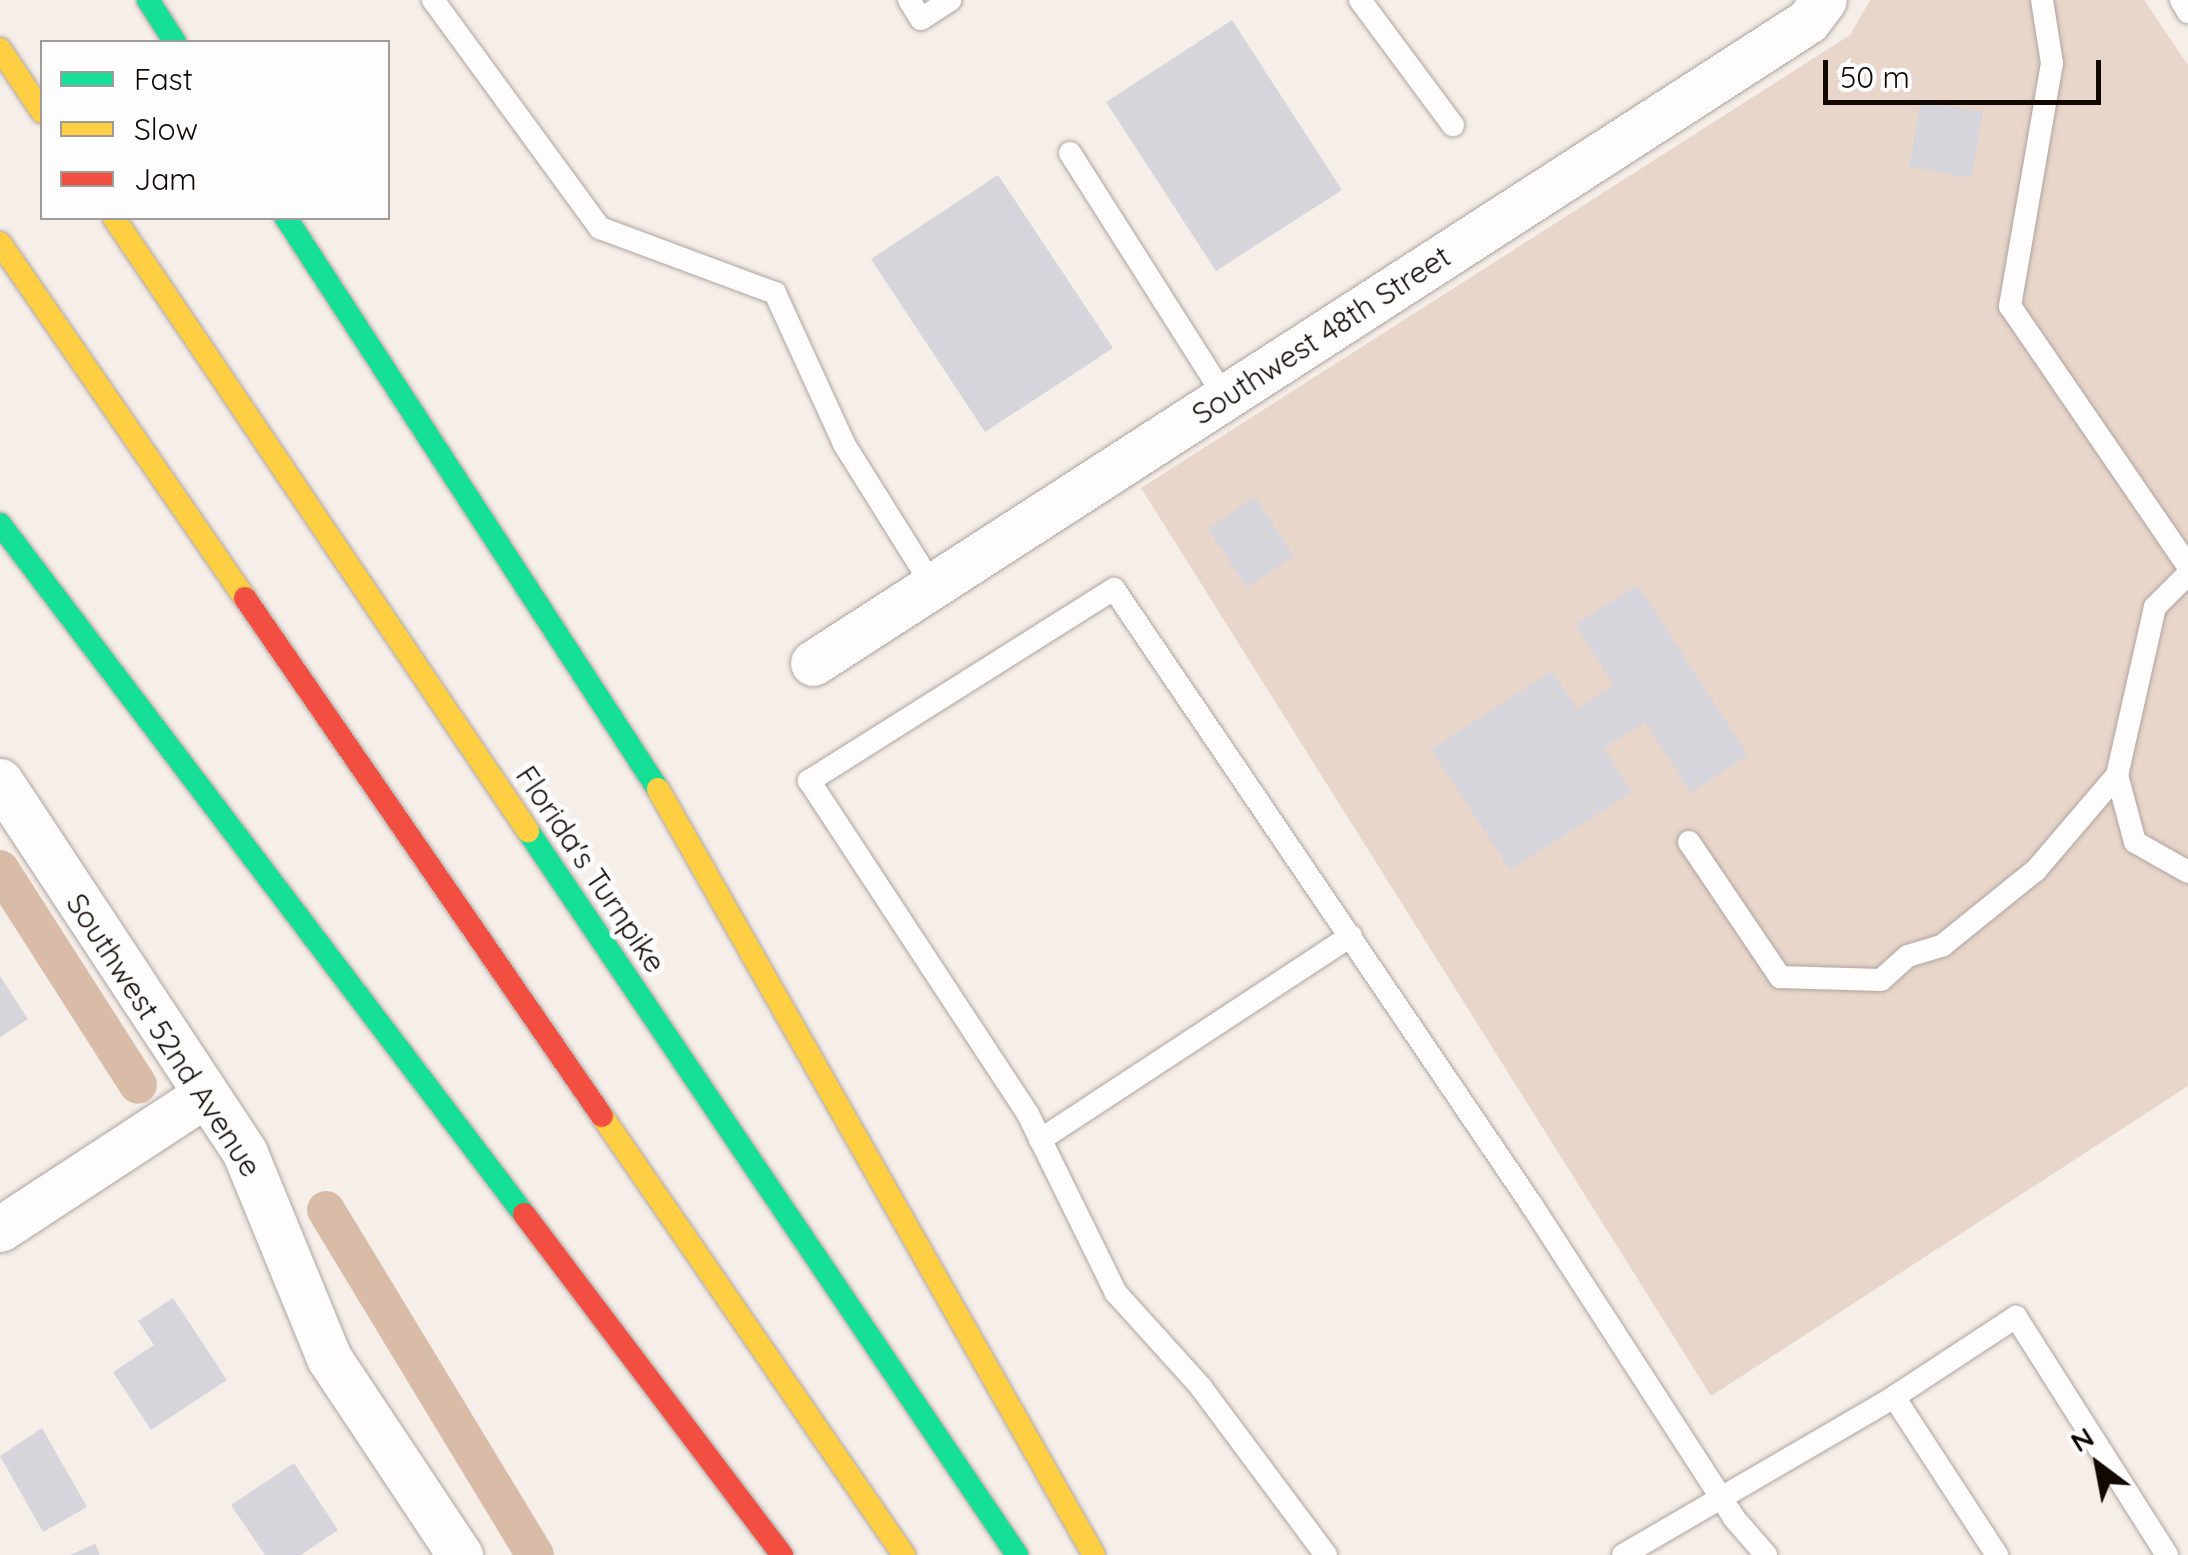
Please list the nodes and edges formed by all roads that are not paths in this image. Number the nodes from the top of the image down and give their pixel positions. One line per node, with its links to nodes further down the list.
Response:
1 (148, 0): 10 (highway)
2 (433, 0): 22 (lane)
3 (909, 0): 4 (lane)
4 (950, 0)
5 (1360, 0): 13 (lane)
6 (1824, 0): 18 (street, Southwest 48th Street)
7 (2042, 0): 20 (lane)
8 (2181, 0): 9 (lane)
9 (2188, 12)
10 (174, 40)
11 (0, 49): 12 (highway)
12 (40, 109)
13 (1454, 126)
14 (1070, 153): 18 (lane)
15 (115, 220): 37 (highway, Florida's Turnpike)
16 (287, 220): 38 (highway)
17 (0, 243): 36 (highway)
18 (1226, 396): 22 (street, Southwest 48th Street)
19 (0, 524): 35 (highway)
20 (2188, 566)
21 (2188, 574): 24 (lane)
22 (932, 586): 23 (street, Southwest 48th Street)
23 (813, 663)
24 (2118, 775): 26 (lane); 27 (lane)
25 (0, 781): 29 (street, Southwest 52nd Avenue)
26 (1689, 842)
27 (2188, 872)
28 (1351, 936): 30 (lane); 30 (lane); 33 (lane)
29 (206, 1094): 31 (street); 34 (street, Southwest 52nd Avenue)
30 (1040, 1140): 39 (lane)
31 (0, 1229)
32 (1894, 1397): 33 (lane); 42 (lane); 43 (lane)
33 (1722, 1497): 40 (lane); 41 (lane)
34 (460, 1555)
35 (782, 1555)
36 (904, 1555)
37 (1018, 1555)
38 (1094, 1555)
39 (1326, 1555)
40 (1623, 1555)
41 (1766, 1555)
42 (1996, 1555)
43 (2167, 1555)

